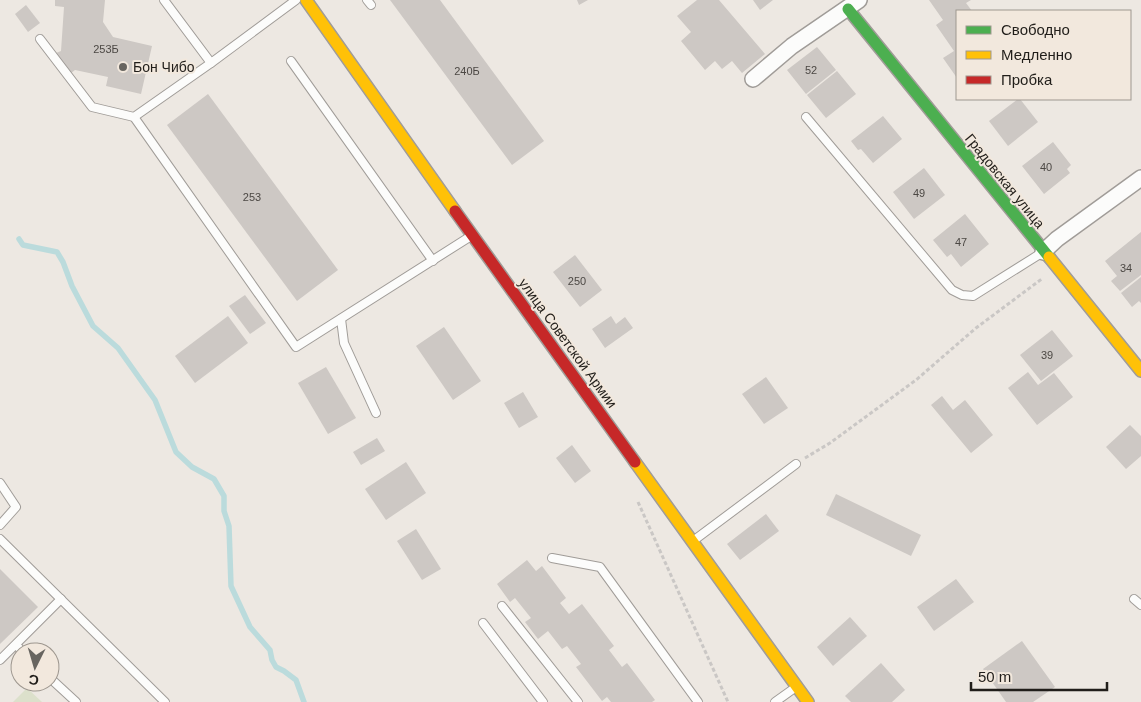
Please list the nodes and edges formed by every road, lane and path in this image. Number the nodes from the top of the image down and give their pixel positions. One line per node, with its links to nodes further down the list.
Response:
1 (164, 0): 7 (lane)
2 (296, 0): 7 (lane)
3 (306, 0): 12 (street, улица Советской Армии)
4 (853, 4): 8 (street); 13 (street, Градовская улица)
5 (40, 39): 9 (lane)
6 (291, 61): 14 (lane)
7 (211, 63): 9 (lane)
8 (754, 79)
9 (134, 116): 16 (lane)
10 (806, 117): 13 (lane)
11 (1141, 178): 13 (street)
12 (472, 235): 14 (lane); 23 (street, улица Советской Армии)
13 (1043, 252): 15 (street, Градовская улица)
14 (433, 261): 16 (lane)
15 (1056, 268): 17 (street, Градовская улица); 19 (path)
16 (341, 318): 18 (lane)
17 (1141, 371)
18 (376, 413)
19 (796, 464): 23 (lane)
20 (0, 483): 22 (lane)
21 (637, 498): 41 (path)
22 (0, 525)
23 (693, 540): 35 (street, улица Советской Армии)
24 (1, 543): 27 (lane)
25 (552, 558): 36 (lane)
26 (1134, 599): 28 (lane)
27 (61, 600): 31 (lane); 38 (lane)
28 (1141, 605)
29 (502, 606): 40 (lane)
30 (483, 623): 39 (lane)
31 (19, 642)
32 (10, 651): 33 (lane)
33 (0, 660)
34 (60, 687): 37 (lane)
35 (796, 687): 42 (lane); 43 (street, улица Советской Армии)
36 (696, 701)
37 (76, 702)
38 (164, 702)
39 (543, 702)
40 (578, 702)
41 (728, 702)
42 (775, 702)
43 (808, 702)

